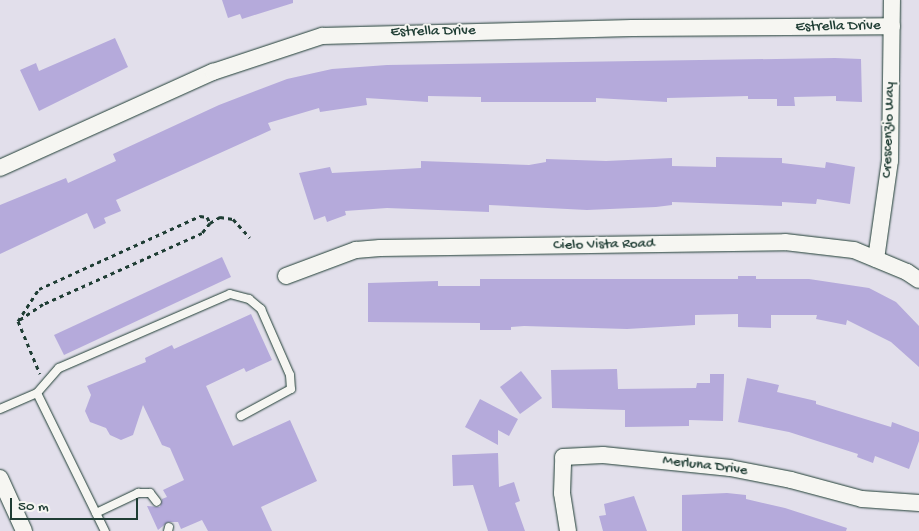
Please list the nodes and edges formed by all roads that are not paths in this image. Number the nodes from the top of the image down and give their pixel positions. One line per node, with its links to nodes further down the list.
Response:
1 (892, 0): 2 (street, Crescenzio Way)
2 (892, 26): 3 (street, Estrella Drive); 4 (street, Crescenzio Way)
3 (0, 168)
4 (876, 259): 5 (street, Cielo Vista Road); 6 (street, Cielo Vista Road)
5 (286, 276)
6 (919, 280)
7 (37, 392): 8 (lane); 9 (lane); 13 (lane)
8 (0, 409)
9 (241, 416)
10 (0, 478): 14 (street)
11 (157, 502): 13 (lane)
12 (919, 503): 16 (street, Merluna Drive)
13 (96, 513): 15 (lane)
14 (24, 531)
15 (105, 531)
16 (568, 531)

